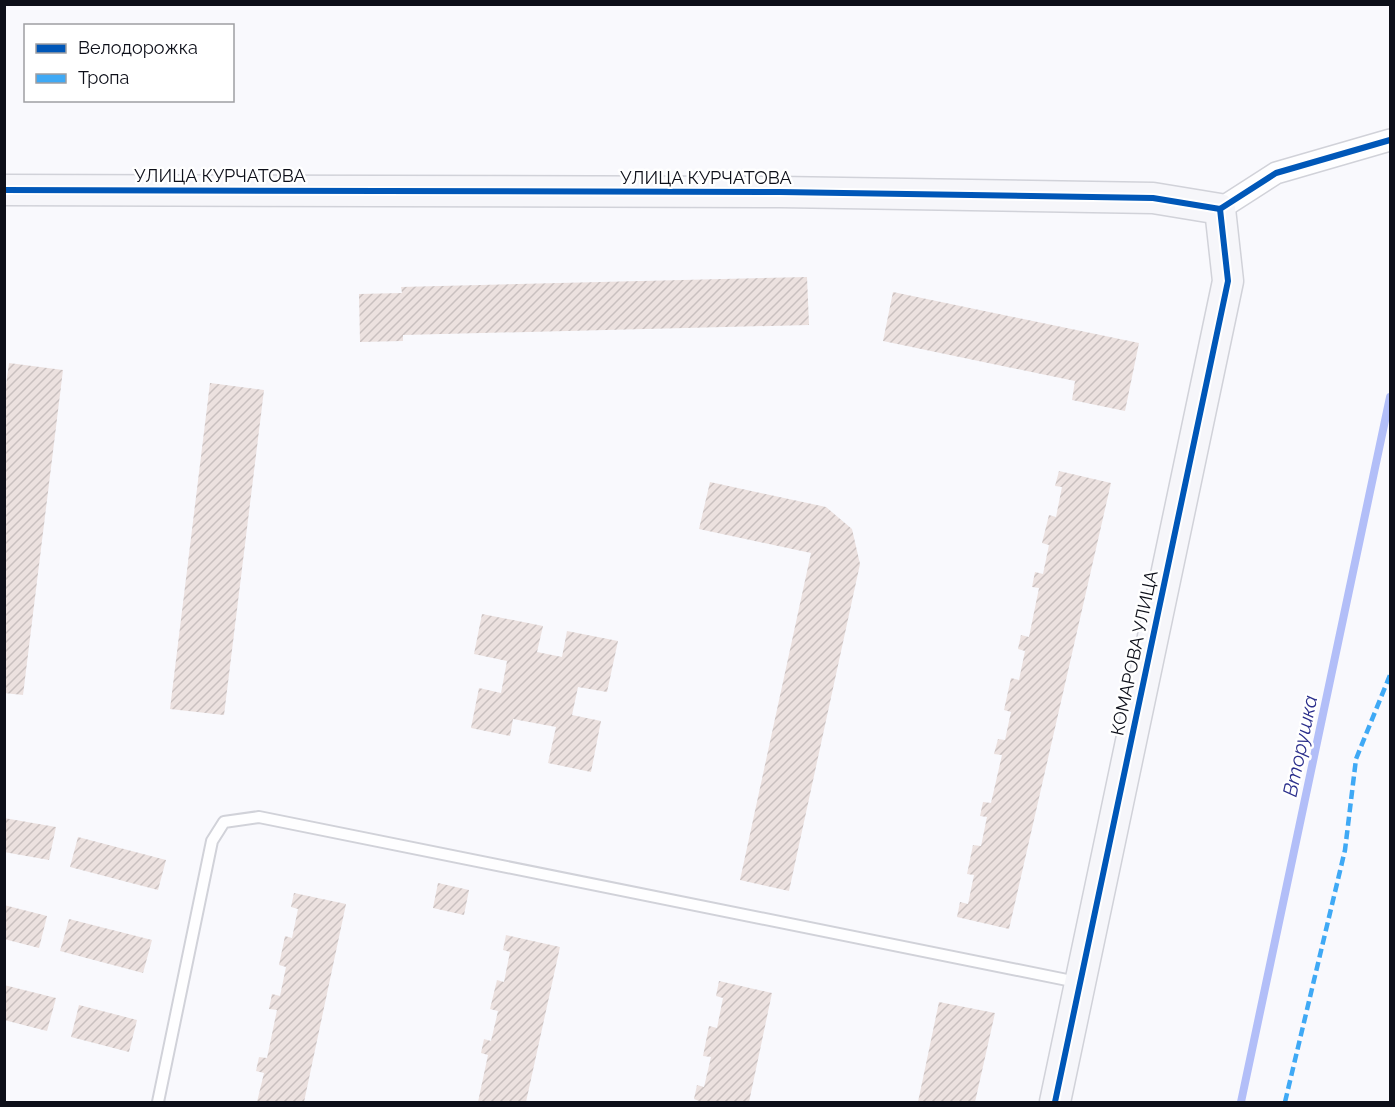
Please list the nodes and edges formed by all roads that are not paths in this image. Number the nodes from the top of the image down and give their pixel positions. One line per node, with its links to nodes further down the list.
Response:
1 (1390, 140): 3 (street)
2 (4, 190): 3 (street, УЛИЦА КУРЧАТОВА)
3 (1220, 209): 4 (street, КОМАРОВА УЛИЦА)
4 (1080, 982): 5 (lane); 6 (street, КОМАРОВА УЛИЦА)
5 (158, 1102)
6 (1055, 1102)

